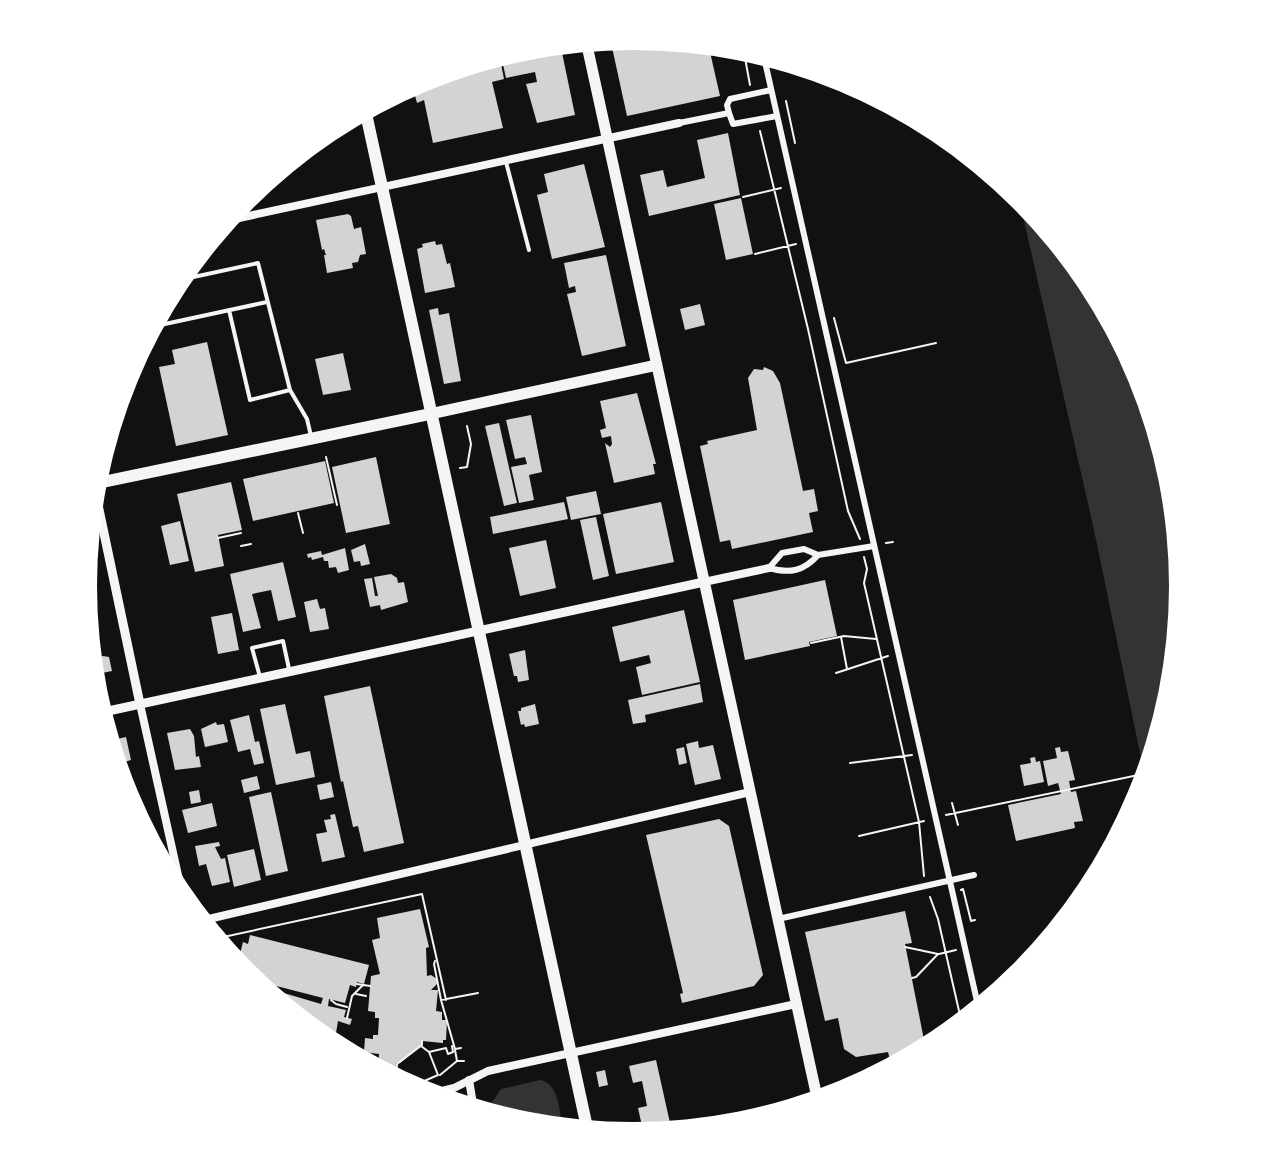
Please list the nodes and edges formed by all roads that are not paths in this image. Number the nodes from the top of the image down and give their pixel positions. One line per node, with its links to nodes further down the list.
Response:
1 (588, 52): 8 (main road)
2 (766, 67): 3 (street)
3 (771, 90): 4 (street); 5 (street)
4 (729, 113): 5 (street); 7 (street)
5 (777, 116): 23 (street)
6 (367, 121): 10 (main road)
7 (679, 123): 8 (street)
8 (607, 138): 9 (street); 17 (main road)
9 (506, 159): 10 (street); 12 (lane)
10 (381, 186): 11 (street); 19 (main road)
11 (245, 216)
12 (529, 250)
13 (196, 277): 14 (lane)
14 (267, 302): 15 (lane); 18 (lane)
15 (229, 310): 16 (lane); 18 (lane)
16 (166, 324)
17 (657, 365): 19 (main road); 26 (main road)
18 (290, 390): 20 (lane)
19 (430, 414): 20 (main road); 27 (main road)
20 (311, 439): 21 (main road)
21 (107, 480)
22 (101, 522): 30 (street)
23 (874, 546): 24 (street); 36 (street)
24 (818, 555): 25 (street); 25 (street)
25 (769, 568): 26 (street)
26 (704, 582): 27 (street); 32 (main road)
27 (478, 631): 28 (street); 33 (main road)
28 (290, 672): 29 (street); 29 (lane)
29 (261, 678): 30 (street)
30 (140, 704): 31 (street); 34 (street)
31 (112, 710)
32 (750, 792): 33 (street); 38 (main road)
33 (524, 844): 37 (street); 41 (main road)
34 (176, 865)
35 (974, 875): 36 (street)
36 (950, 880): 38 (street); 39 (street)
37 (213, 918)
38 (778, 919): 40 (main road)
39 (976, 997)
40 (796, 1004): 41 (street); 44 (main road)
41 (570, 1053): 42 (street); 46 (main road)
42 (469, 1080): 43 (street); 45 (street)
43 (449, 1089)
44 (815, 1090)
45 (472, 1097)
46 (585, 1120)

